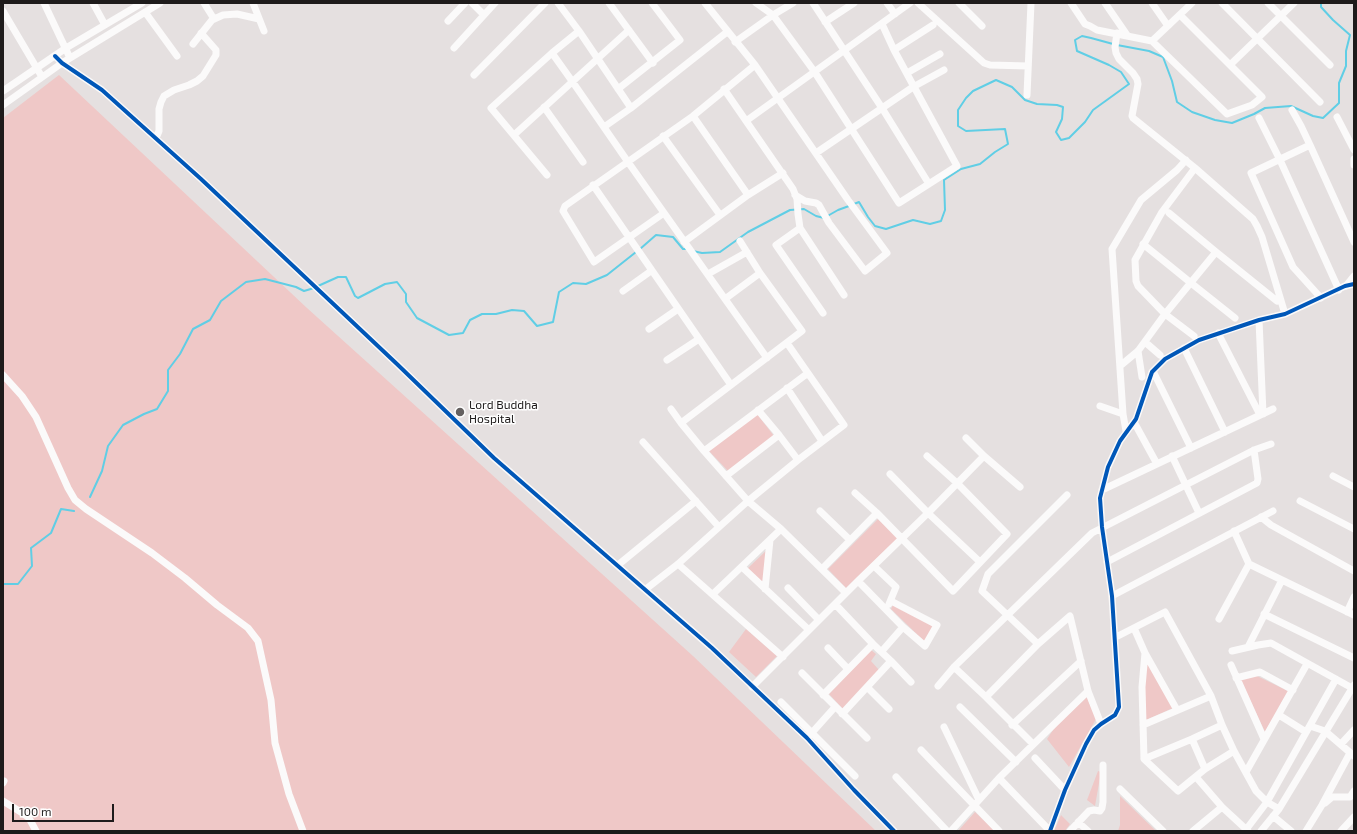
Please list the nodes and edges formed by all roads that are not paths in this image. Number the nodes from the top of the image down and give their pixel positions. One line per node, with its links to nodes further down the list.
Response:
1 (44, 3): 58 (street)
2 (93, 3): 44 (street)
3 (142, 3): 44 (street)
4 (160, 3): 32 (street)
5 (204, 3): 38 (street)
6 (253, 3): 39 (street)
7 (465, 3): 40 (street)
8 (472, 3): 34 (street)
9 (495, 3): 34 (street)
10 (545, 3): 78 (street)
11 (558, 3): 49 (street)
12 (608, 3): 47 (street)
13 (652, 3): 69 (street)
14 (705, 3): 50 (street)
15 (756, 3): 35 (street)
16 (793, 3): 35 (street)
17 (813, 3): 41 (street)
18 (854, 3): 41 (street)
19 (887, 3): 33 (street)
20 (910, 3): 33 (street)
21 (918, 3): 73 (street)
22 (959, 3): 45 (street)
23 (1031, 3): 73 (street)
24 (1071, 3): 53 (street)
25 (1105, 3): 52 (street)
26 (1152, 3): 46 (street)
27 (1192, 3): 36 (street)
28 (1222, 3): 54 (street)
29 (1268, 3): 37 (street)
30 (1294, 3): 37 (street)
31 (3, 11): 74 (street)
32 (145, 12): 65 (street); 66 (street)
33 (895, 14): 42 (street)
34 (484, 15): 59 (street)
35 (772, 15): 56 (street); 76 (street)
36 (1180, 15): 46 (street); 71 (street)
37 (1281, 16): 54 (street); 72 (street)
38 (214, 19): 39 (street); 51 (street)
39 (259, 19): 48 (street)
40 (448, 21)
41 (825, 22): 60 (street)
42 (882, 24): 60 (street); 61 (street)
43 (932, 24): 61 (street)
44 (104, 25): 58 (street)
45 (982, 26)
46 (1168, 26): 55 (street)
47 (629, 30): 67 (street); 69 (street)
48 (264, 31)
49 (579, 31): 62 (street); 67 (street)
50 (727, 32): 56 (street); 90 (street)
51 (201, 33): 57 (street); 101 (street)
52 (1128, 35): 53 (street); 55 (street)
53 (1117, 36): 106 (street)
54 (1258, 38): 71 (street); 87 (street)
55 (1152, 41): 71 (street)
56 (735, 42): 70 (street)
57 (193, 44)
58 (66, 48): 64 (street); 66 (street)
59 (454, 48)
60 (844, 49): 76 (street); 91 (street)
61 (894, 50): 77 (street)
62 (552, 53): 80 (street); 99 (street)
63 (940, 54): 77 (street)
64 (55, 56): 68 (street); 74 (street)
65 (177, 56)
66 (70, 58): 68 (street)
67 (598, 58): 80 (street); 82 (street)
68 (62, 63): 79 (street); 101 (street)
69 (652, 63): 82 (street)
70 (755, 65): 83 (street); 86 (street)
71 (1230, 65)
72 (1330, 65)
73 (1028, 66): 85 (street)
74 (37, 68): 79 (street); 84 (street)
75 (944, 70): 81 (street)
76 (814, 71): 86 (street); 98 (street)
77 (907, 73): 81 (street)
78 (474, 75)
79 (42, 77): 88 (street)
80 (572, 81): 89 (street); 97 (street)
81 (913, 87): 91 (street); 114 (street)
82 (618, 89): 90 (street)
83 (724, 89): 93 (street); 96 (street)
84 (3, 91)
85 (1027, 94)
86 (778, 98): 96 (street); 104 (street)
87 (1320, 102)
88 (3, 105)
89 (544, 107): 99 (street); 108 (street)
90 (631, 108): 97 (street)
91 (882, 108): 98 (street); 114 (street)
92 (1292, 110): 102 (street)
93 (693, 116): 100 (street); 116 (street)
94 (1337, 117): 103 (street)
95 (1259, 118): 107 (street)
96 (746, 121): 112 (street)
97 (604, 127): 109 (street)
98 (851, 128): 104 (street); 114 (street)
99 (514, 135): 113 (street)
100 (663, 136): 109 (street); 120 (street)
101 (156, 138): 219 (street)
102 (1310, 145): 107 (street); 124 (street)
103 (1354, 150)
104 (816, 153): 117 (street)
105 (1354, 159): 110 (street)
106 (1186, 160): 111 (street); 158 (street)
107 (1280, 160): 135 (street); 138 (street)
108 (583, 162)
109 (628, 162): 115 (street); 118 (street)
110 (1354, 165)
111 (1195, 168): 126 (street); 144 (street)
112 (783, 173): 116 (street); 117 (street)
113 (547, 175)
114 (929, 184)
115 (593, 185): 122 (street); 122 (street)
116 (748, 195): 120 (street)
117 (796, 197): 121 (street)
118 (664, 213): 122 (street); 125 (street)
119 (1169, 213): 128 (street)
120 (720, 215): 125 (street)
121 (800, 228): 137 (street); 142 (street)
122 (632, 241): 129 (street)
123 (740, 241): 127 (street)
124 (1354, 242)
125 (685, 243): 131 (street)
126 (1143, 244): 133 (street); 143 (street)
127 (747, 252): 130 (street); 131 (street)
128 (1216, 252): 133 (street); 140 (street)
129 (651, 271): 136 (street); 141 (street)
130 (760, 273): 139 (street); 152 (street)
131 (708, 274): 139 (street)
132 (1354, 276): 135 (street)
133 (1191, 283): 143 (street); 145 (street)
134 (1354, 284): 135 (street)
135 (1342, 288): 138 (street)
136 (623, 291)
137 (844, 294)
138 (1321, 298): 144 (street)
139 (725, 299): 156 (street)
140 (1277, 301)
141 (678, 309): 147 (street); 150 (street)
142 (823, 313)
143 (1166, 314): 149 (street); 151 (street)
144 (1285, 314): 146 (street)
145 (1235, 318)
146 (1259, 320): 148 (street); 170 (street)
147 (649, 329)
148 (1218, 333): 153 (street); 170 (street)
149 (1194, 336)
150 (699, 339): 157 (street); 163 (street)
151 (1145, 342): 154 (street); 155 (street)
152 (787, 343): 156 (street); 160 (street)
153 (1184, 348): 159 (street); 174 (street)
154 (1138, 351): 158 (street); 162 (street)
155 (1160, 355)
156 (767, 358): 163 (street)
157 (667, 360)
158 (1120, 366): 169 (street)
159 (1152, 371): 171 (street); 180 (street)
160 (808, 373): 164 (street); 177 (street)
161 (3, 375): 322 (street)
162 (1142, 377)
163 (731, 385): 172 (street)
164 (787, 388): 168 (street); 177 (street)
165 (1100, 406): 169 (street)
166 (670, 409): 172 (street)
167 (1273, 409): 170 (street)
168 (758, 410): 175 (street); 182 (street)
169 (1123, 414): 173 (street)
170 (1261, 414): 174 (street)
171 (1134, 422): 173 (street); 187 (street)
172 (681, 423): 182 (street)
173 (1126, 432): 195 (street)
174 (1225, 432): 180 (street)
175 (779, 435): 186 (street); 189 (street)
176 (966, 438): 184 (street)
177 (822, 441): 186 (street)
178 (643, 442): 198 (street)
179 (1271, 444): 181 (street)
180 (1191, 448): 185 (street)
181 (1254, 450): 192 (street); 205 (street)
182 (704, 451): 189 (street)
183 (927, 456): 191 (street)
184 (984, 456): 191 (street); 193 (street)
185 (1172, 456): 187 (street); 192 (street)
186 (798, 460): 199 (street)
187 (1157, 464): 195 (street)
188 (890, 474): 204 (street)
189 (726, 476): 199 (street)
190 (1333, 476): 194 (street)
191 (957, 484): 204 (street); 215 (street)
192 (1187, 485): 205 (street); 208 (street)
193 (1020, 487)
194 (1354, 487)
195 (1102, 490): 208 (street)
196 (855, 493): 203 (street)
197 (1068, 495): 239 (street)
198 (696, 501): 207 (street); 219 (street)
199 (748, 501): 207 (street); 209 (street)
200 (1300, 502): 210 (street)
201 (820, 511): 214 (street)
202 (1274, 511): 206 (street)
203 (877, 513): 212 (street); 214 (street)
204 (928, 513): 212 (street); 215 (street)
205 (1199, 514): 216 (street)
206 (1261, 517): 211 (street); 223 (street)
207 (719, 527): 217 (street)
208 (1102, 527): 216 (street); 239 (street)
209 (781, 529): 213 (street); 222 (street)
210 (1354, 530)
211 (1234, 531): 218 (street); 231 (street)
212 (903, 538): 215 (street); 220 (street)
213 (770, 540): 221 (street); 227 (street)
214 (850, 540): 222 (street)
215 (980, 562)
216 (1108, 562): 231 (street)
217 (678, 564): 228 (street); 230 (street)
218 (1249, 564): 224 (street); 240 (street)
219 (618, 565): 228 (street)
220 (874, 566): 225 (street); 233 (street)
221 (742, 567): 227 (street); 230 (street)
222 (822, 569): 229 (street)
223 (1354, 571)
224 (1282, 580): 236 (street); 237 (street)
225 (858, 581): 229 (street); 235 (street)
226 (788, 588): 241 (street)
227 (765, 589): 244 (street)
228 (646, 590): 268 (street)
229 (846, 593): 234 (street)
230 (713, 594): 253 (street)
231 (1112, 596): 245 (street)
232 (1354, 598): 236 (street)
233 (891, 601): 235 (street); 242 (street)
234 (835, 604): 241 (street); 246 (street)
235 (887, 609): 242 (street)
236 (1347, 612): 238 (street)
237 (1264, 614): 248 (street); 254 (street)
238 (1354, 615)
239 (1006, 616): 247 (street); 259 (street)
240 (1219, 619)
241 (819, 620): 244 (street)
242 (903, 627): 250 (street)
243 (1134, 628): 245 (street); 252 (street); 273 (street)
244 (810, 630): 253 (street)
245 (1116, 637): 282 (street)
246 (873, 644): 250 (street); 260 (street)
247 (1038, 644): 256 (street); 272 (street)
248 (1248, 647): 251 (street); 257 (street)
249 (828, 648): 260 (street)
250 (882, 651): 255 (street)
251 (1232, 651)
252 (1145, 653): 278 (street); 283 (street)
253 (783, 657): 268 (street)
254 (1354, 658)
255 (891, 661): 264 (street); 265 (street)
256 (1080, 661): 270 (street); 281 (street)
257 (1307, 664): 263 (street); 269 (street)
258 (1231, 665): 262 (street)
259 (954, 667): 266 (street); 272 (street)
260 (848, 669): 271 (street)
261 (802, 673): 271 (street)
262 (1236, 678): 269 (street); 292 (street)
263 (1336, 679): 267 (street); 286 (street)
264 (911, 682)
265 (867, 686): 277 (street); 279 (street)
266 (938, 686)
267 (1353, 686): 288 (street)
268 (752, 687): 289 (street)
269 (1293, 690): 280 (street)
270 (1088, 691): 282 (street); 293 (street)
271 (823, 695): 275 (street)
272 (986, 696): 281 (street)
273 (1211, 696): 278 (street); 284 (street)
274 (781, 702): 289 (street)
275 (835, 707): 279 (street); 289 (street)
276 (960, 707): 300 (street)
277 (890, 709)
278 (1177, 710): 283 (street)
279 (842, 714): 290 (street)
280 (1279, 715): 286 (street); 292 (street)
281 (1012, 724): 293 (street)
282 (1101, 724): 309 (street)
283 (1143, 725): 299 (street)
284 (1222, 725): 291 (street); 296 (street)
285 (944, 727): 312 (street)
286 (1308, 729): 288 (street); 313 (street)
287 (1354, 730): 294 (street)
288 (1325, 731): 294 (street); 316 (street)
289 (810, 735): 304 (street); 323 (street)
290 (867, 738)
291 (1192, 739): 299 (street); 302 (street)
292 (1264, 739): 303 (street)
293 (1033, 744): 300 (street)
294 (1342, 744): 297 (street)
295 (921, 750): 312 (street)
296 (1234, 751): 302 (street); 303 (street)
297 (1352, 755): 314 (street)
298 (1035, 758): 309 (street)
299 (1144, 759): 306 (street)
300 (1016, 762): 307 (street)
301 (1103, 765): 319 (street)
302 (1205, 770): 306 (street)
303 (1246, 772): 313 (street)
304 (855, 776)
305 (896, 777): 324 (street)
306 (1196, 777): 315 (street)
307 (999, 778): 312 (street); 327 (street)
308 (1120, 789): 330 (street)
309 (1065, 790): 327 (street)
310 (1354, 791): 314 (street)
311 (3, 801): 321 (street)
312 (977, 802): 325 (street); 326 (street)
313 (1267, 802): 316 (street); 320 (street)
314 (1322, 805): 334 (street)
315 (1222, 807): 320 (street); 331 (street)
316 (1278, 809): 317 (street)
317 (1273, 816): 332 (street); 333 (street)
318 (1353, 819): 335 (street)
319 (1078, 822): 328 (street); 329 (street)
320 (1247, 830)
321 (36, 831)
322 (303, 831)
323 (894, 831)
324 (947, 831)
325 (951, 831)
326 (999, 831)
327 (1050, 831)
328 (1070, 831)
329 (1088, 831)
330 (1163, 831)
331 (1193, 831)
332 (1261, 831)
333 (1291, 831)
334 (1306, 831)
335 (1341, 831)

